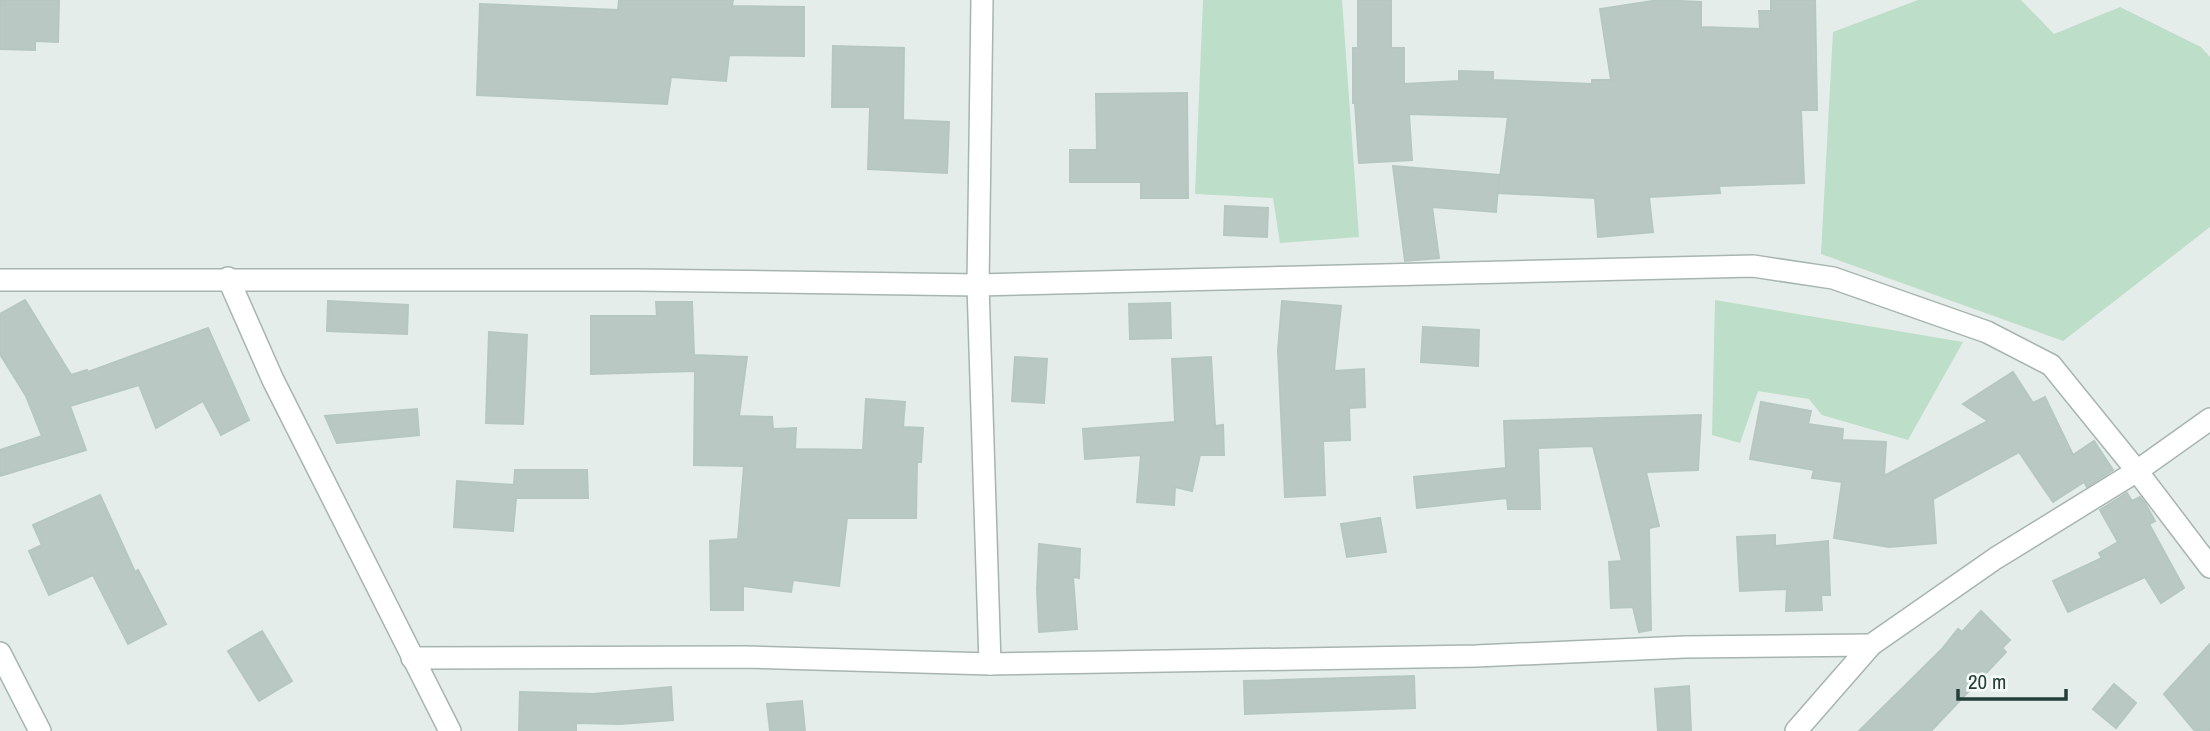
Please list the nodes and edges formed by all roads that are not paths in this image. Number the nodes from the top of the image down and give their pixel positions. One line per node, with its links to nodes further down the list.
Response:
1 (982, 0): 4 (street)
2 (228, 278): 3 (street); 4 (street); 10 (street)
3 (0, 280)
4 (978, 285): 6 (street); 11 (street)
5 (2210, 419): 6 (street)
6 (2137, 471): 7 (street); 8 (street)
7 (2210, 567)
8 (1871, 645): 11 (street); 14 (street)
9 (0, 653): 12 (street)
10 (412, 658): 11 (street); 13 (street)
11 (990, 664)
12 (40, 731)
13 (450, 731)
14 (1796, 731)

